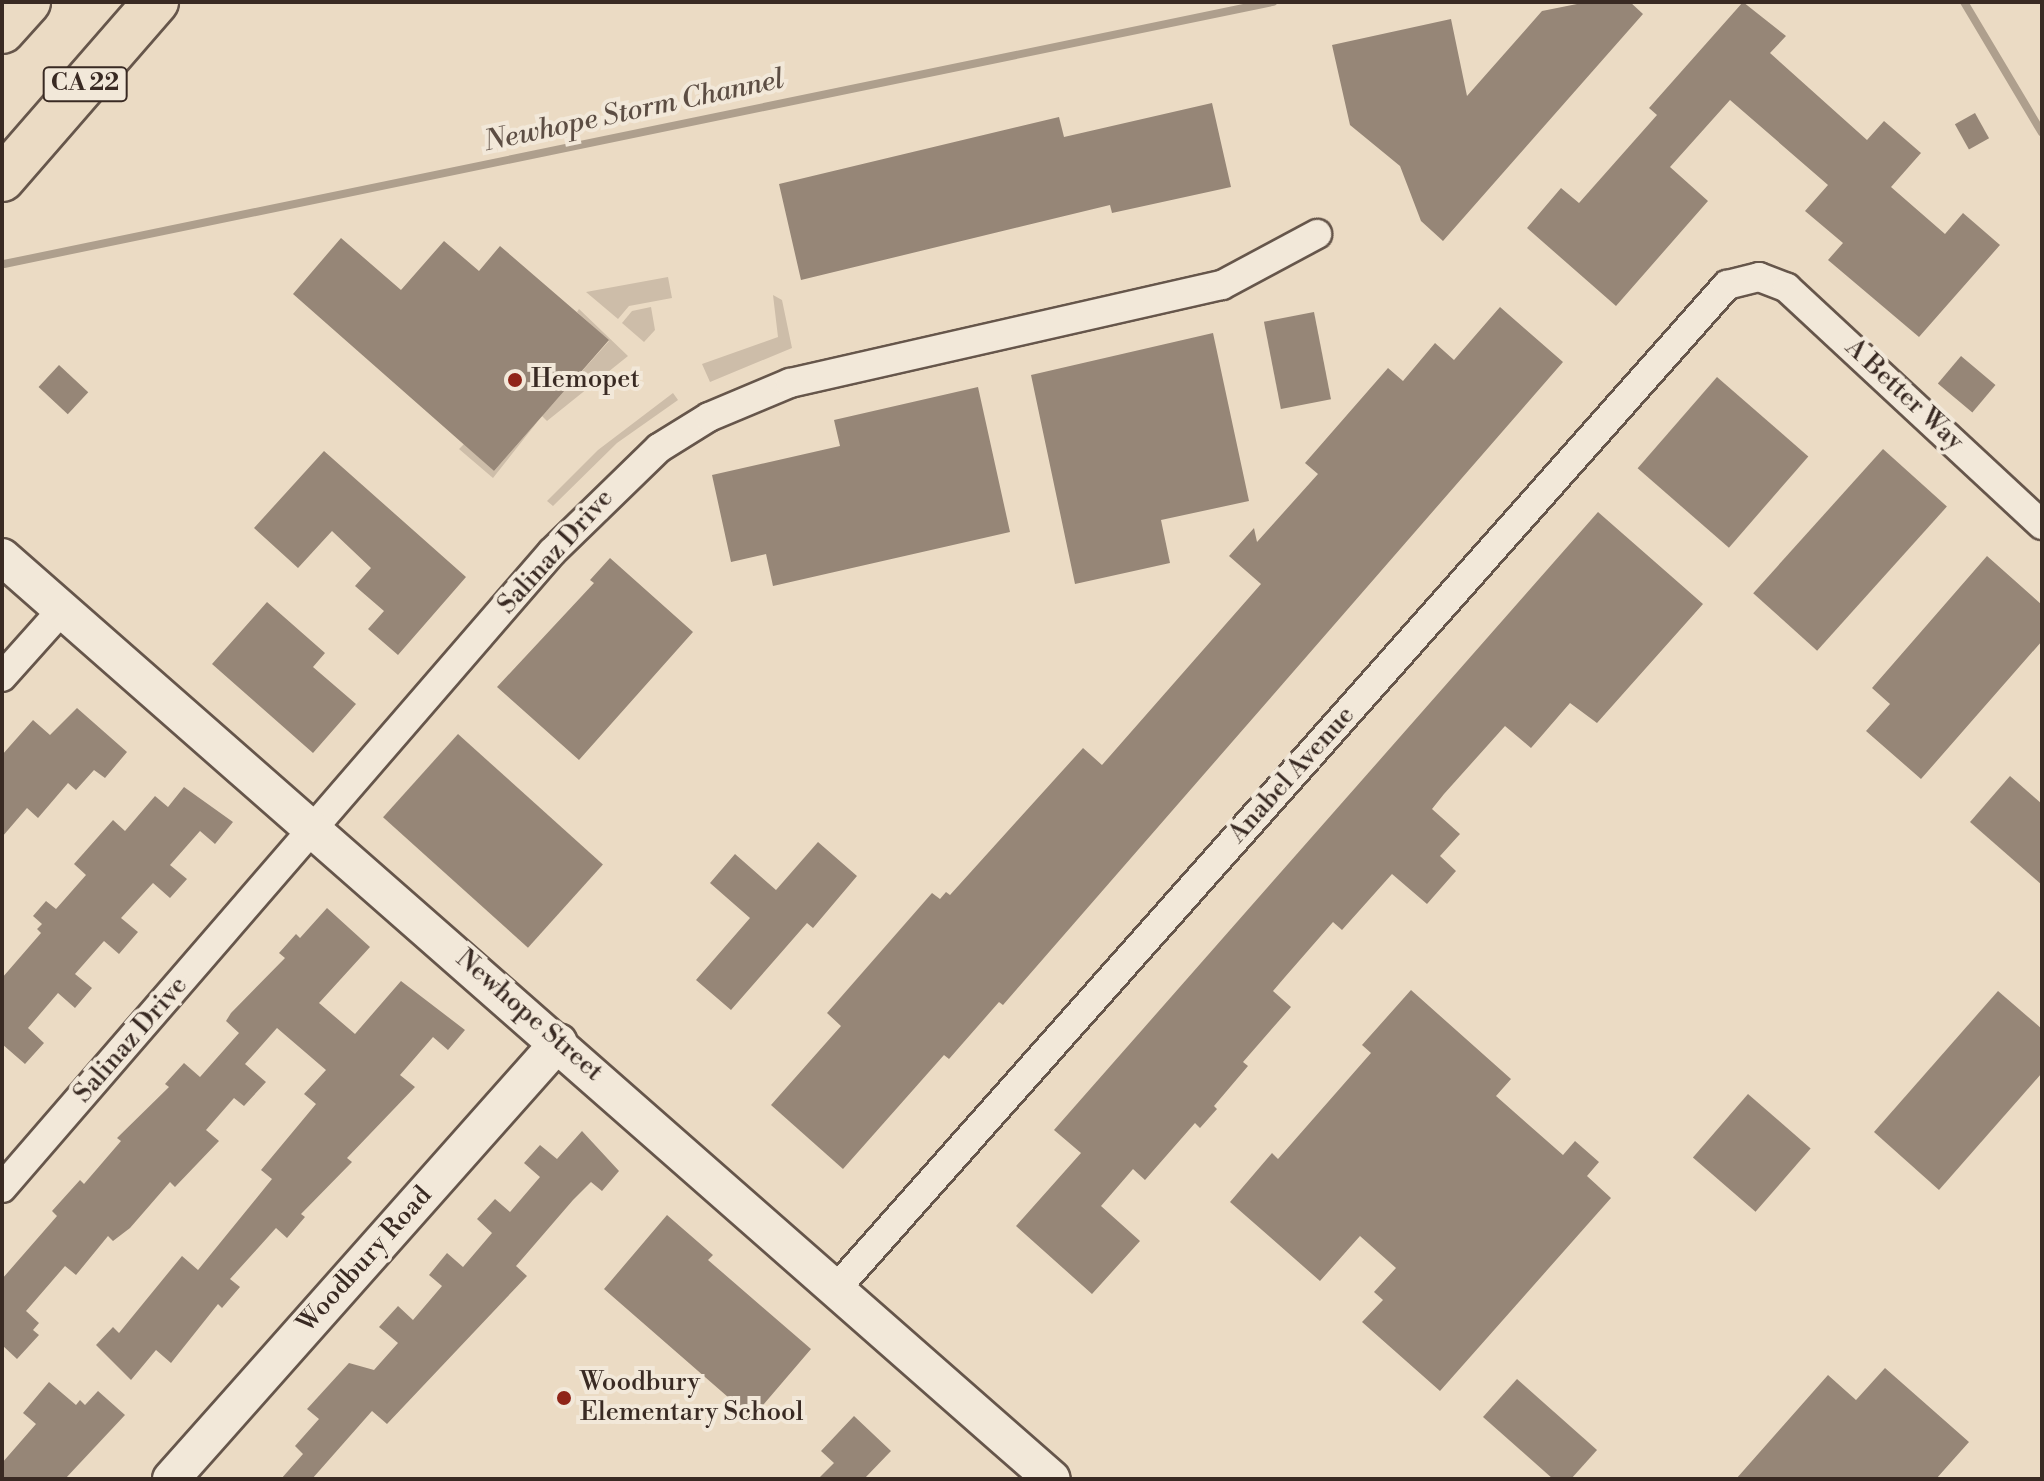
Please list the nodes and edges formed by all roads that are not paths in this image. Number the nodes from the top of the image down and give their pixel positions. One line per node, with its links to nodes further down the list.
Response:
1 (28, 2): 3 (highway)
2 (156, 2): 4 (highway, CA 22)
3 (2, 31)
4 (8, 172)
5 (1317, 234): 11 (street, Salinaz Drive)
6 (1759, 277): 7 (street, A Better Way); 14 (street, Anabel Avenue)
7 (2042, 525)
8 (2, 557): 9 (street, Newhope Street)
9 (62, 610): 10 (street); 11 (street, Newhope Street)
10 (2, 677)
11 (315, 829): 12 (street, Newhope Street); 13 (street, Salinaz Drive)
12 (559, 1042): 14 (street, Newhope Street); 15 (street, Woodbury Road)
13 (2, 1188)
14 (835, 1290): 16 (street, Newhope Street)
15 (171, 1479)
16 (1052, 1479)

